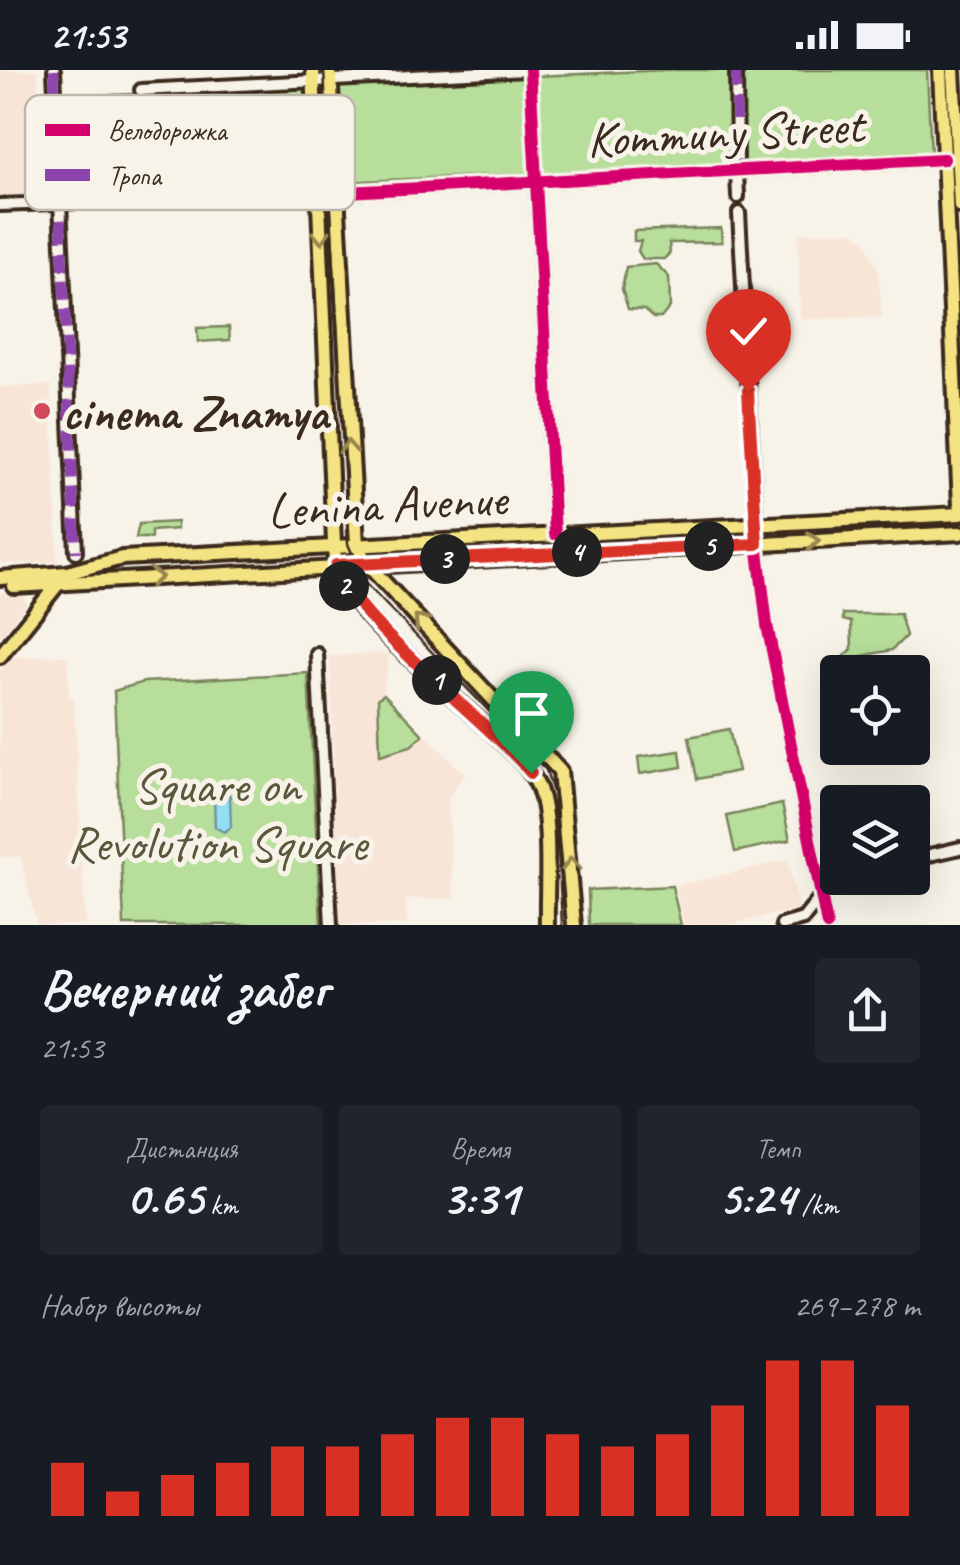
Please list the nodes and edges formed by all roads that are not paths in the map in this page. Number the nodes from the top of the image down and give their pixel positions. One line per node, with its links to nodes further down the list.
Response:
1 (54, 70): 9 (street)
2 (528, 70): 6 (street, Kommuny Street); 12 (street)
3 (736, 70): 11 (street)
4 (940, 70): 10 (main road)
5 (953, 70): 10 (main road)
6 (330, 74): 7 (street, Kommuny Street)
7 (313, 75): 8 (street, Kommuny Street)
8 (141, 90)
9 (55, 95)
10 (954, 159): 11 (street, Kommuny Street); 17 (main road); 22 (main road)
11 (737, 168): 12 (street, Kommuny Street); 14 (street)
12 (536, 182): 13 (street, Kommuny Street); 26 (street)
13 (355, 191)
14 (738, 197)
15 (25, 204): 16 (street, Kommuny Street)
16 (0, 205)
17 (960, 206)
18 (60, 210): 30 (street)
19 (320, 210): 29 (main road, one-way to 29)
20 (337, 210): 27 (main road, one-way to 20)
21 (739, 213): 24 (street)
22 (960, 506)
23 (960, 514): 24 (main road, Lenina Avenue)
24 (756, 524): 26 (main road, Lenina Avenue); 28 (main road)
25 (960, 533): 28 (main road, Lenina Avenue, one-way to 25)
26 (555, 534): 27 (main road, Lenina Avenue)
27 (357, 544): 29 (main road, Lenina Avenue); 31 (main road)
28 (757, 544): 31 (main road, Lenina Avenue); 42 (street)
29 (333, 546): 32 (main road); 34 (main road, Lenina Avenue)
30 (76, 552)
31 (366, 563): 32 (main road, Lenina Avenue); 46 (main road, one-way to 31)
32 (336, 565): 34 (main road, Lenina Avenue, one-way to 32); 45 (main road)
33 (0, 578): 34 (main road, Lenina Avenue)
34 (63, 578): 36 (main road, Lenina Avenue); 37 (main road)
35 (0, 586): 36 (main road, Lenina Avenue)
36 (29, 586): 37 (main road)
37 (33, 613): 39 (main road)
38 (317, 654): 44 (street)
39 (0, 656)
40 (960, 848): 41 (street)
41 (930, 855)
42 (820, 885)
43 (822, 895): 47 (street); 48 (street)
44 (331, 925)
45 (547, 925)
46 (574, 925)
47 (782, 925)
48 (828, 925)

